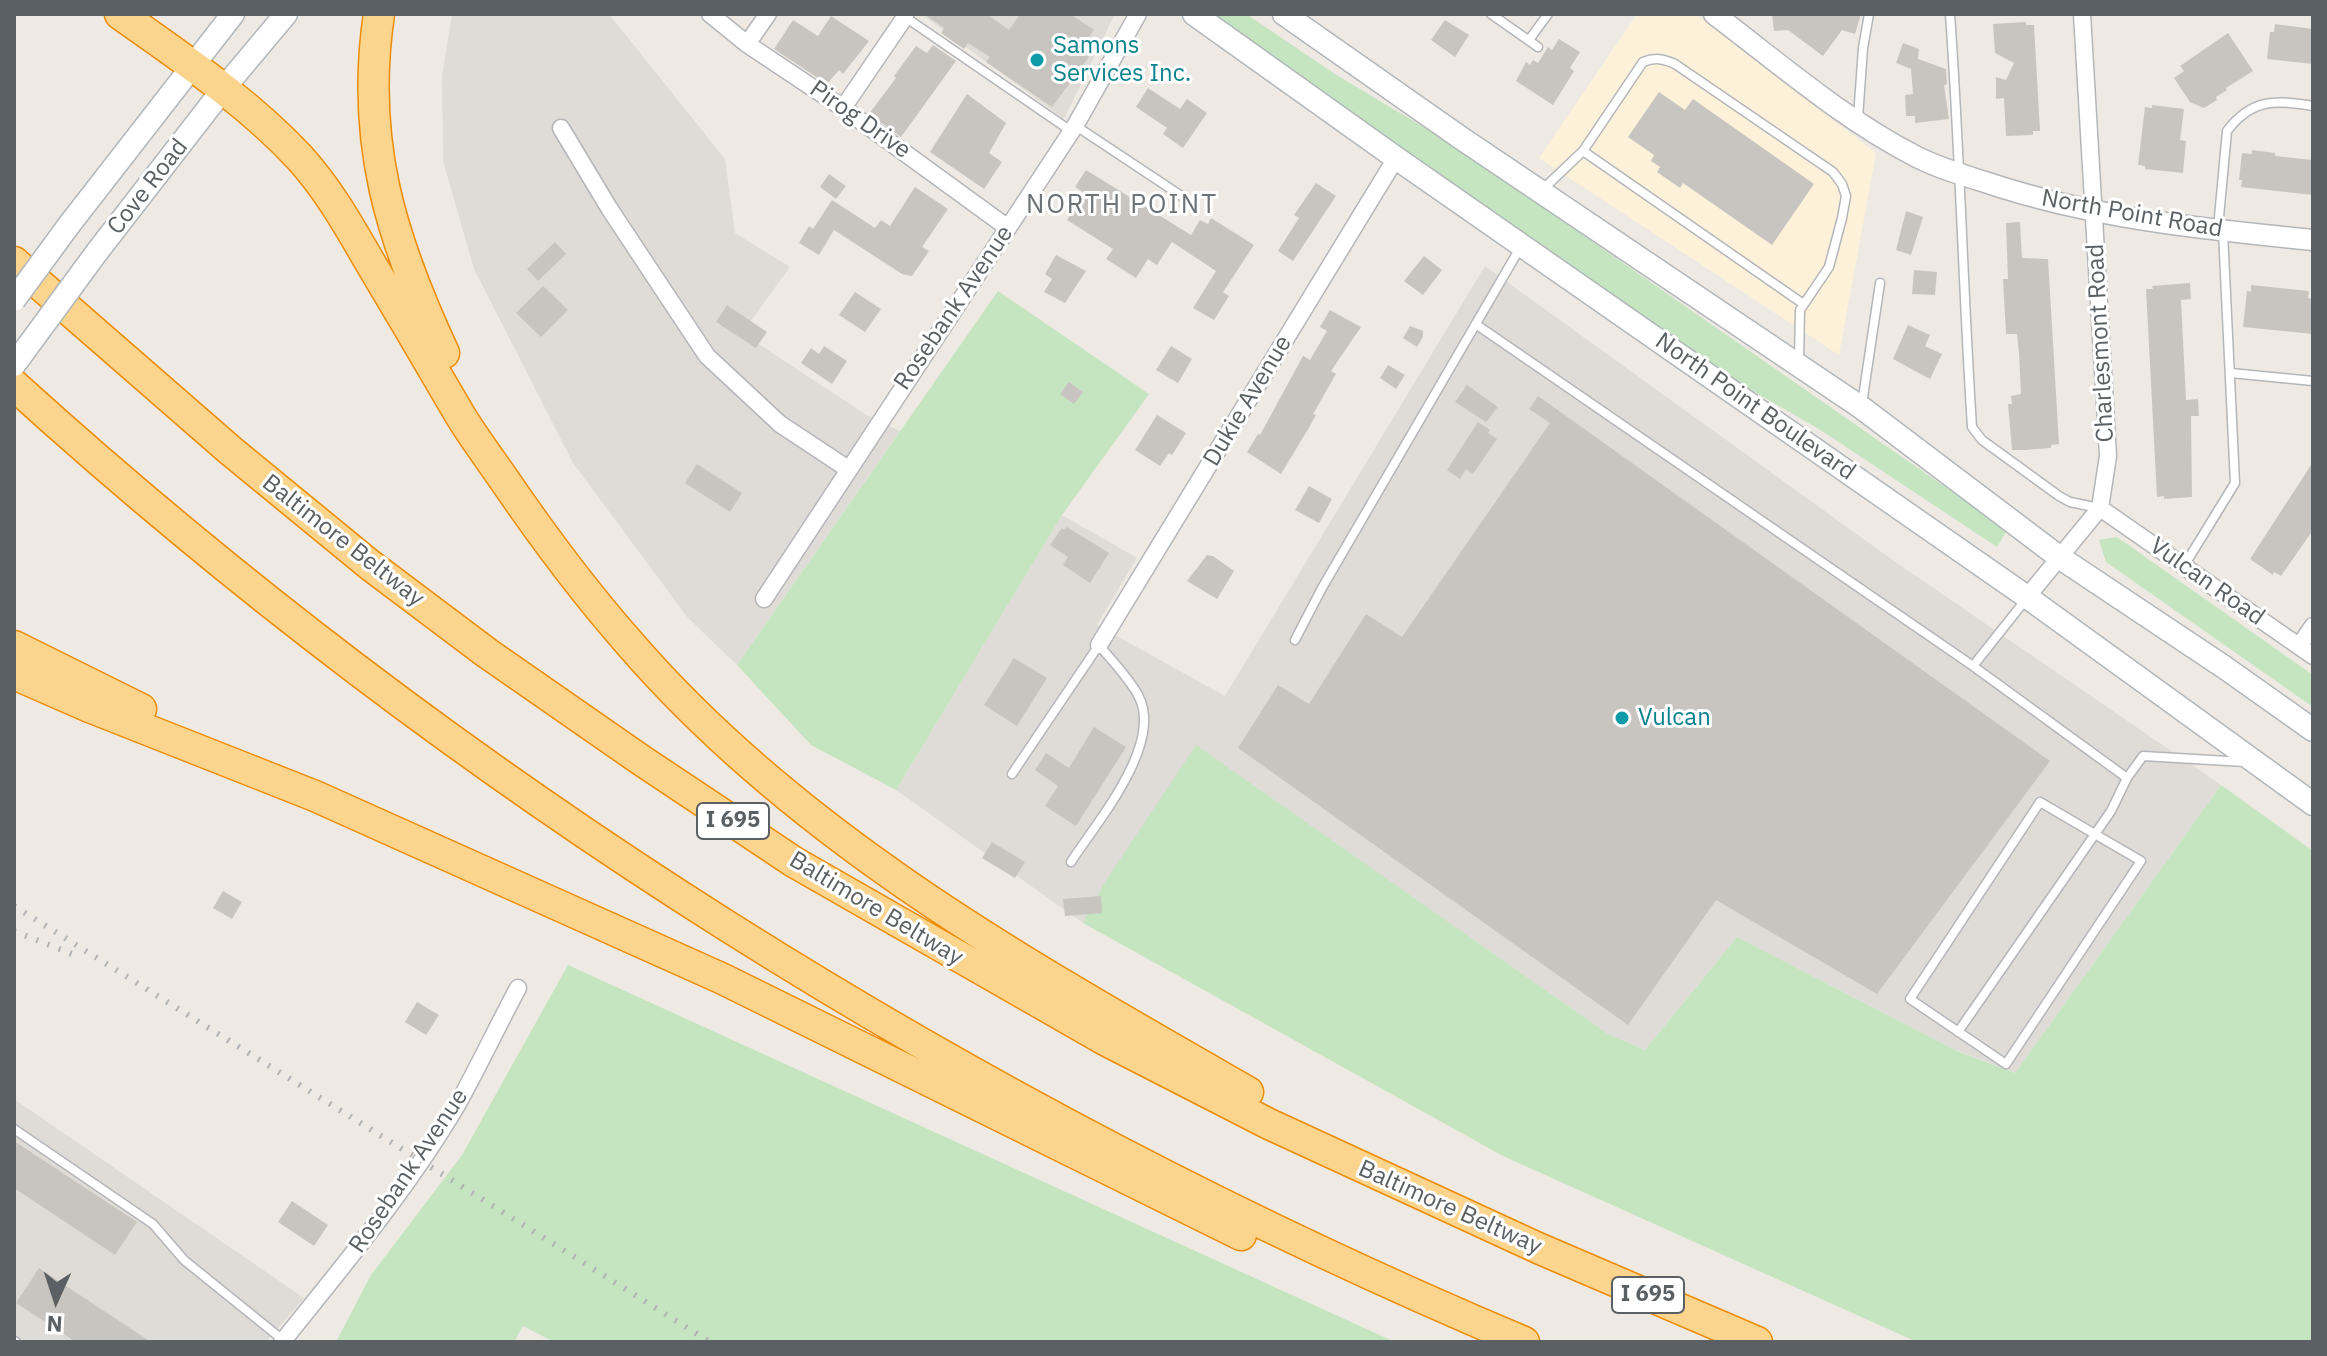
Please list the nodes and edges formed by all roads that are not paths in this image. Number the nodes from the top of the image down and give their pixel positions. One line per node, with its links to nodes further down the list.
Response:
1 (120, 14): 20 (highway)
2 (233, 14): 20 (main road, Cove Road)
3 (286, 14): 21 (main road, Cove Road)
4 (379, 14): 50 (highway)
5 (710, 14): 18 (street, Pirog Drive)
6 (768, 14): 18 (street)
7 (1138, 14): 26 (street, Rosebank Avenue)
8 (1194, 14): 28 (main road, North Point Boulevard)
9 (1284, 14): 30 (main road)
10 (1491, 14): 17 (lane)
11 (1548, 14): 17 (lane)
12 (1869, 14): 24 (lane)
13 (1950, 14): 29 (lane)
14 (2082, 14): 32 (street, Charlesmont Road)
15 (903, 16): 23 (street); 26 (lane)
16 (1720, 16): 24 (street, North Point Road)
17 (1529, 40): 19 (lane)
18 (747, 44): 23 (street, Pirog Drive)
19 (1538, 47)
20 (191, 65): 21 (highway); 39 (main road, Cove Road, bridge)
21 (224, 88): 42 (main road, Cove Road, bridge); 50 (highway)
22 (2313, 106): 34 (lane)
23 (843, 108): 33 (street, Pirog Drive)
24 (1858, 122): 29 (street, North Point Road)
25 (561, 128): 48 (street)
26 (1073, 128): 31 (lane); 33 (street, Rosebank Avenue)
27 (1583, 151): 30 (lane); 40 (lane); 40 (lane)
28 (1396, 158): 36 (main road, North Point Boulevard); 57 (street, Dukie Avenue)
29 (1961, 174): 32 (street, North Point Road); 49 (lane)
30 (1540, 192): 43 (main road)
31 (1186, 199)
32 (2093, 212): 34 (street, North Point Road); 49 (street, Charlesmont Road)
33 (1008, 228): 48 (street, Rosebank Avenue)
34 (2220, 231): 35 (street, North Point Road); 44 (lane)
35 (2313, 240)
36 (1522, 245): 41 (lane); 53 (main road, North Point Boulevard)
37 (14, 262): 74 (highway, Baltimore Beltway / I 695)
38 (1880, 283): 47 (lane)
39 (14, 300)
40 (1802, 303): 43 (lane)
41 (1477, 325): 56 (lane); 61 (lane)
42 (14, 365)
43 (1799, 366): 47 (main road)
44 (2231, 373): 45 (lane); 52 (lane)
45 (2313, 381)
46 (14, 385): 77 (highway)
47 (1862, 408): 51 (main road)
48 (848, 469): 54 (street, Rosebank Avenue)
49 (2100, 508): 51 (street); 52 (street, Vulcan Road)
50 (547, 541): 74 (highway)
51 (2059, 557): 53 (street); 63 (main road)
52 (2184, 566): 59 (street, Vulcan Road)
53 (2027, 597): 61 (lane); 64 (main road, North Point Boulevard)
54 (764, 599)
55 (2313, 626): 59 (street)
56 (1295, 640)
57 (1099, 645): 65 (lane); 70 (lane)
58 (14, 646): 67 (highway)
59 (2299, 646): 60 (street, Vulcan Road)
60 (2313, 656)
61 (1973, 666): 66 (lane)
62 (14, 674): 67 (highway)
63 (2313, 730)
64 (2254, 763): 66 (lane); 68 (main road, North Point Boulevard)
65 (1012, 774)
66 (2127, 778): 69 (lane)
67 (315, 796): 76 (highway)
68 (2313, 804)
69 (2095, 834): 72 (lane); 72 (lane); 72 (lane)
70 (1071, 862)
71 (518, 988): 75 (street, Rosebank Avenue)
72 (1958, 1032)
73 (14, 1129): 75 (lane)
74 (1538, 1248): 78 (highway, Baltimore Beltway / I 695)
75 (282, 1341)
76 (1512, 1342)
77 (1524, 1342)
78 (1757, 1342)

